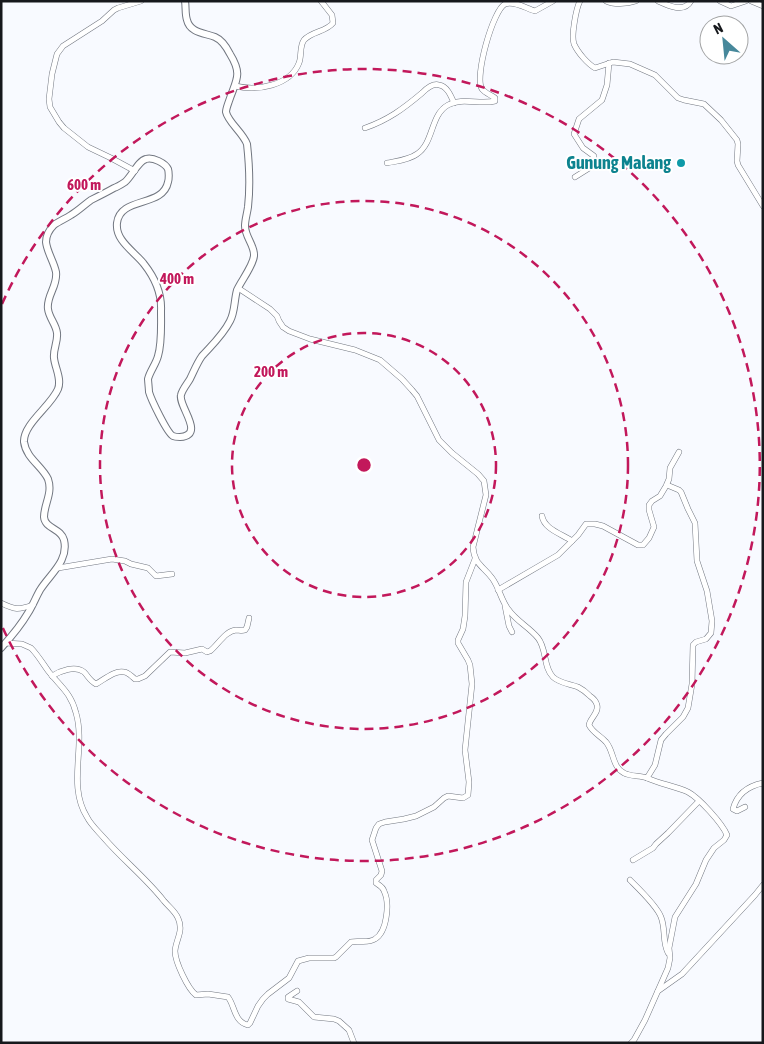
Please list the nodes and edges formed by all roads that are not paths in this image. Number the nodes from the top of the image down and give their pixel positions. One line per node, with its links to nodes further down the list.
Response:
1 (141, 1): 19 (street)
2 (185, 1): 15 (street)
3 (321, 1): 15 (street)
4 (553, 1): 16 (street)
5 (606, 1): 6 (street)
6 (636, 1)
7 (658, 1): 8 (street)
8 (692, 1)
9 (720, 1): 10 (street)
10 (746, 1)
11 (751, 1): 13 (street)
12 (578, 2): 14 (street)
13 (763, 6)
14 (609, 63): 20 (street); 21 (street)
15 (235, 86): 22 (street)
16 (454, 103): 17 (street); 18 (street)
17 (365, 128)
18 (387, 163)
19 (135, 171): 22 (street); 28 (street)
20 (574, 177)
21 (763, 206)
22 (238, 288): 27 (street)
23 (679, 452): 24 (street)
24 (667, 485): 26 (street); 38 (street)
25 (542, 516): 26 (street)
26 (572, 541): 30 (street)
27 (475, 559): 30 (street); 37 (street)
28 (58, 568): 29 (street); 33 (street)
29 (172, 574)
30 (498, 590): 32 (street)
31 (1, 603): 33 (street)
32 (504, 603): 35 (street); 38 (street)
33 (32, 605): 36 (street)
34 (249, 618): 37 (street)
35 (512, 632)
36 (3, 646): 37 (street)
37 (52, 676)
38 (647, 778): 40 (street)
39 (763, 784): 41 (street)
40 (699, 801): 42 (street); 45 (street)
41 (745, 807)
42 (634, 860)
43 (630, 880): 45 (street)
44 (763, 885): 47 (street)
45 (670, 958): 47 (street)
46 (297, 991): 48 (street)
47 (657, 992): 49 (street)
48 (354, 1043)
49 (631, 1043)

